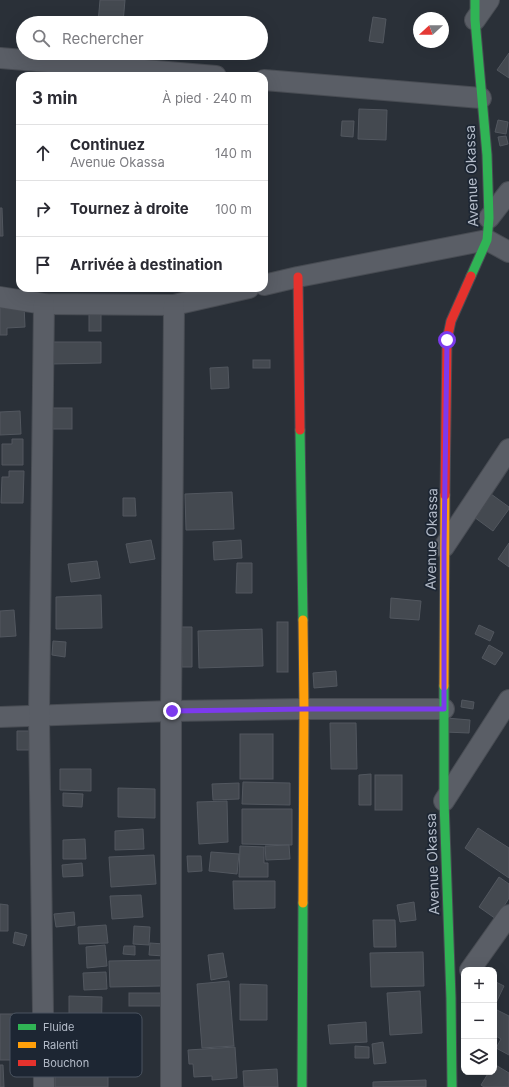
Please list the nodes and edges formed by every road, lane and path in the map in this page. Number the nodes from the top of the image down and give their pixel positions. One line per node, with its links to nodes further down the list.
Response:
1 (475, 0): 3 (street, Avenue Okassa)
2 (489, 0): 3 (street)
3 (475, 20): 9 (street, Avenue Okassa)
4 (0, 58): 5 (street)
5 (16, 59)
6 (24, 60): 7 (street)
7 (168, 72)
8 (268, 80): 9 (street)
9 (481, 98): 11 (street, Avenue Okassa)
10 (509, 192): 11 (street)
11 (489, 218): 12 (street, Avenue Okassa)
12 (487, 240): 13 (street); 14 (street); 21 (street, Avenue Okassa)
13 (509, 252)
14 (298, 277): 15 (street); 23 (street)
15 (268, 284)
16 (231, 292): 19 (street)
17 (0, 297): 18 (street)
18 (44, 304): 19 (street); 26 (street)
19 (174, 305): 25 (street)
20 (509, 449): 21 (street)
21 (444, 547): 24 (street, Avenue Okassa)
22 (509, 700): 28 (street)
23 (304, 709): 24 (street); 25 (street); 37 (street)
24 (444, 709): 28 (street, Avenue Okassa)
25 (172, 711): 26 (street); 36 (street)
26 (39, 716): 27 (street); 33 (street)
27 (0, 717)
28 (444, 801): 32 (street, Avenue Okassa)
29 (509, 914): 30 (street)
30 (472, 967)
31 (461, 983): 32 (street)
32 (451, 998): 38 (street, Avenue Okassa)
33 (43, 1013)
34 (44, 1077): 35 (street)
35 (44, 1087)
36 (171, 1087)
37 (302, 1087)
38 (452, 1087)

